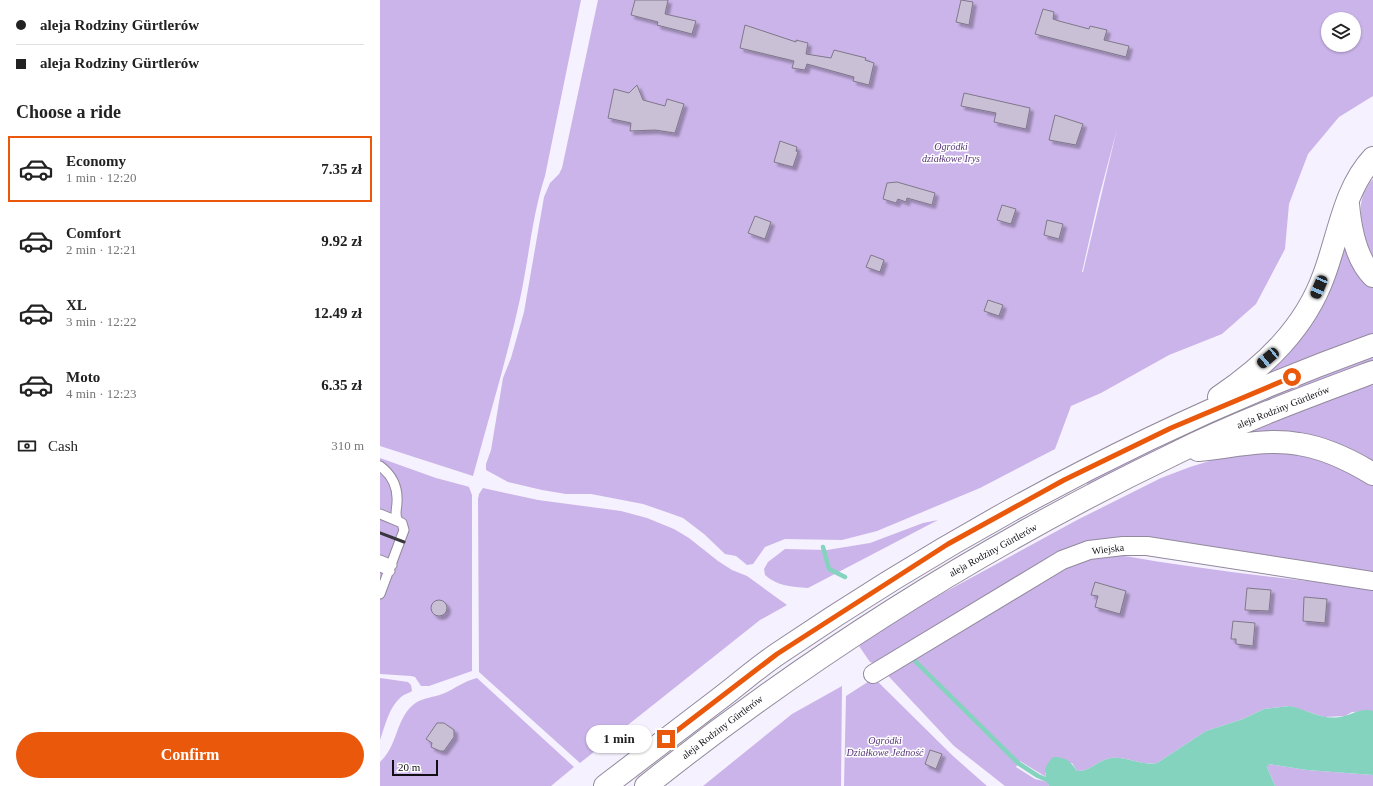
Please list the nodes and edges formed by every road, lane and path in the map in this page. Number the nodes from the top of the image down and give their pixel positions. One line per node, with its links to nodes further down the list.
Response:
1 (1373, 158): 2 (main road)
2 (1348, 200): 3 (main road); 6 (main road)
3 (1373, 276)
4 (1373, 345): 6 (main road)
5 (1373, 372): 7 (main road, aleja Rodziny Gürtlerów)
6 (1185, 421): 18 (main road)
7 (1175, 453): 9 (main road); 19 (main road, aleja Rodziny Gürtlerów)
8 (380, 466): 11 (lane)
9 (1373, 474)
10 (380, 514): 11 (lane)
11 (398, 521): 14 (lane)
12 (380, 560): 14 (lane)
13 (380, 567): 14 (lane)
14 (391, 568): 16 (lane)
15 (1373, 581): 17 (street, Wiejska)
16 (380, 594)
17 (873, 674)
18 (605, 786)
19 (646, 786)

